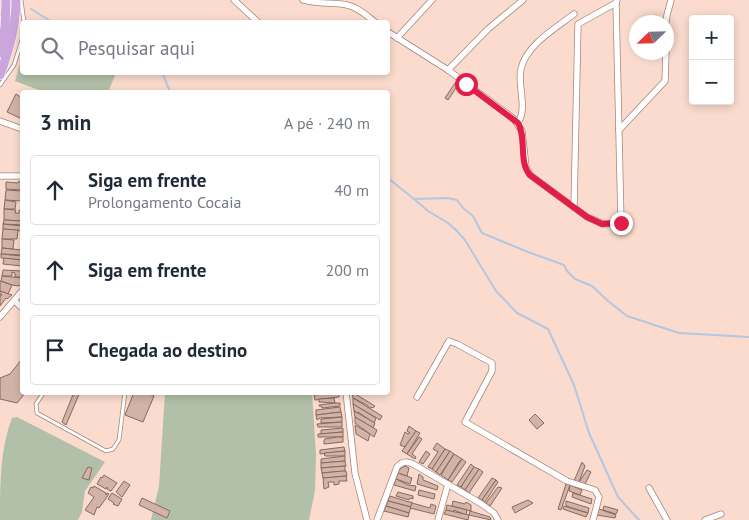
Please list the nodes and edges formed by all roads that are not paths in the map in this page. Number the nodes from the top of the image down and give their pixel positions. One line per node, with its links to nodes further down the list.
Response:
1 (6, 0): 15 (lane); 19 (main road)
2 (18, 0): 14 (main road)
3 (234, 0): 12 (street)
4 (303, 0): 9 (street)
5 (432, 0): 17 (street)
6 (523, 0): 21 (street)
7 (671, 0): 11 (street)
8 (617, 1): 27 (street); 30 (street)
9 (348, 2): 13 (street)
10 (574, 14): 25 (street)
11 (668, 15)
12 (256, 20)
13 (372, 20)
14 (20, 21): 22 (main road)
15 (0, 23)
16 (390, 33): 17 (street)
17 (397, 38): 21 (street)
18 (20, 45): 23 (lane)
19 (0, 53)
20 (666, 60): 27 (street)
21 (448, 70): 25 (street)
22 (0, 75)
23 (0, 85)
24 (0, 121): 26 (street)
25 (518, 123): 30 (street)
26 (20, 128)
27 (619, 130): 30 (street)
28 (0, 176): 29 (street)
29 (20, 176)
30 (574, 207)
31 (20, 294): 32 (street)
32 (15, 301): 33 (street); 34 (street)
33 (20, 306)
34 (0, 317)
35 (42, 395): 36 (lane)
36 (125, 395)
37 (346, 395): 42 (street)
38 (417, 398): 46 (street)
39 (448, 484): 43 (street); 44 (street); 45 (street)
40 (649, 488): 47 (street)
41 (721, 514): 48 (street)
42 (367, 520)
43 (377, 520)
44 (438, 520)
45 (498, 520)
46 (593, 520)
47 (667, 520)
48 (705, 520)

